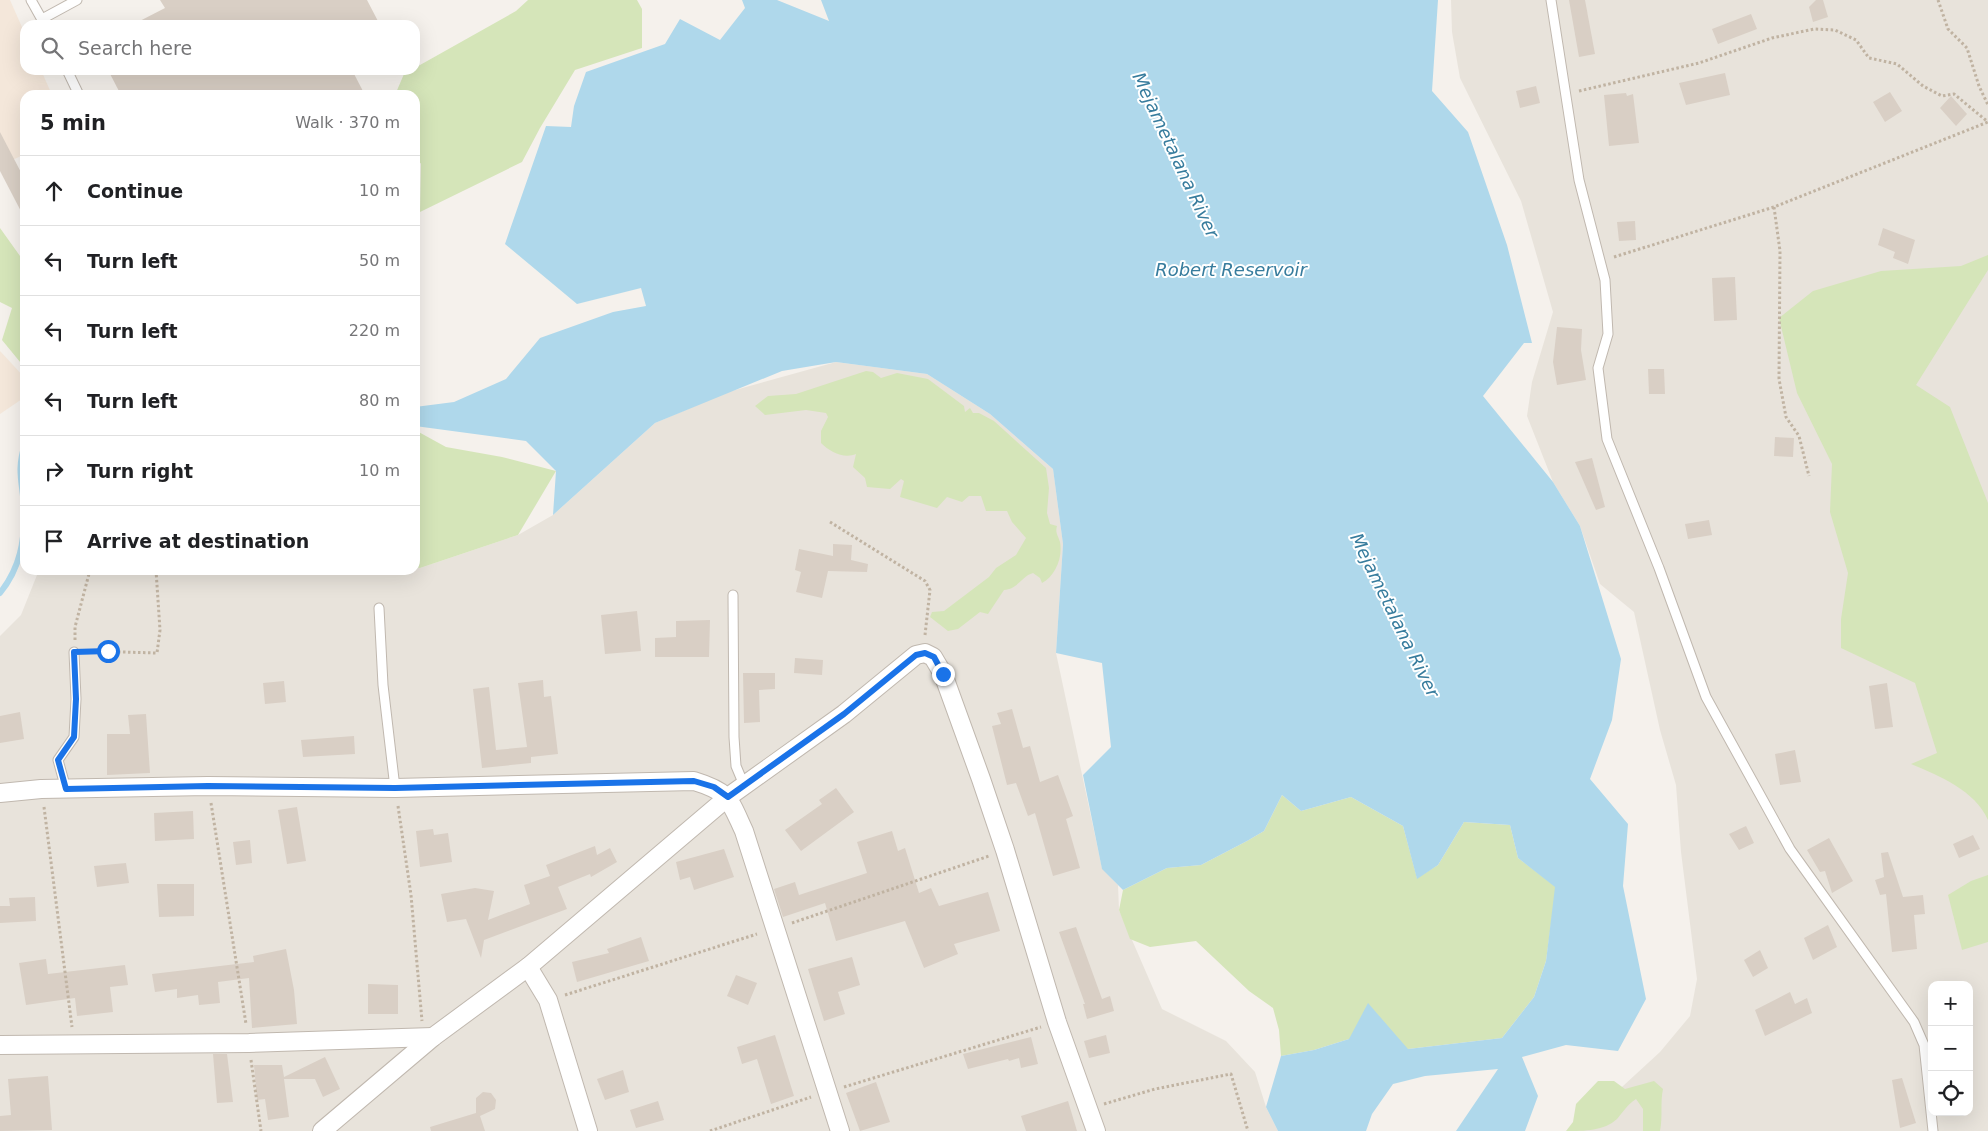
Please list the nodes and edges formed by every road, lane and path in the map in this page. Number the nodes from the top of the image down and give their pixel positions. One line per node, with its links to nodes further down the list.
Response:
1 (31, 0): 5 (lane)
2 (77, 0): 6 (lane)
3 (1551, 0): 9 (lane)
4 (1938, 0): 10 (path)
5 (42, 20)
6 (46, 20)
7 (69, 75): 8 (lane)
8 (77, 90)
9 (1566, 95): 11 (path); 13 (lane)
10 (1988, 104)
11 (1988, 122): 12 (path)
12 (1774, 207): 13 (path); 14 (path)
13 (1601, 260): 44 (lane)
14 (1809, 476)
15 (830, 522): 21 (path)
16 (89, 575): 20 (path)
17 (156, 575): 20 (path)
18 (733, 595): 22 (lane)
19 (379, 608): 24 (lane)
20 (74, 652): 26 (lane)
21 (925, 653): 22 (street); 30 (street)
22 (744, 785): 28 (street)
23 (208, 786): 24 (street); 26 (street); 32 (path)
24 (395, 788): 28 (street); 31 (path)
25 (41, 789): 26 (street); 27 (street); 34 (path)
26 (66, 789)
27 (0, 793)
28 (728, 797): 29 (street); 35 (street)
29 (528, 967): 31 (street); 39 (street)
30 (1057, 1022): 35 (path); 36 (street)
31 (428, 1037): 32 (street); 38 (street)
32 (249, 1043): 34 (street); 37 (path)
33 (0, 1045): 34 (street)
34 (75, 1045)
35 (828, 1091): 40 (path); 41 (street)
36 (1087, 1109): 42 (street); 43 (path)
37 (261, 1131)
38 (322, 1131)
39 (588, 1131)
40 (710, 1131)
41 (840, 1131)
42 (1096, 1131)
43 (1248, 1131)
44 (1933, 1131)

